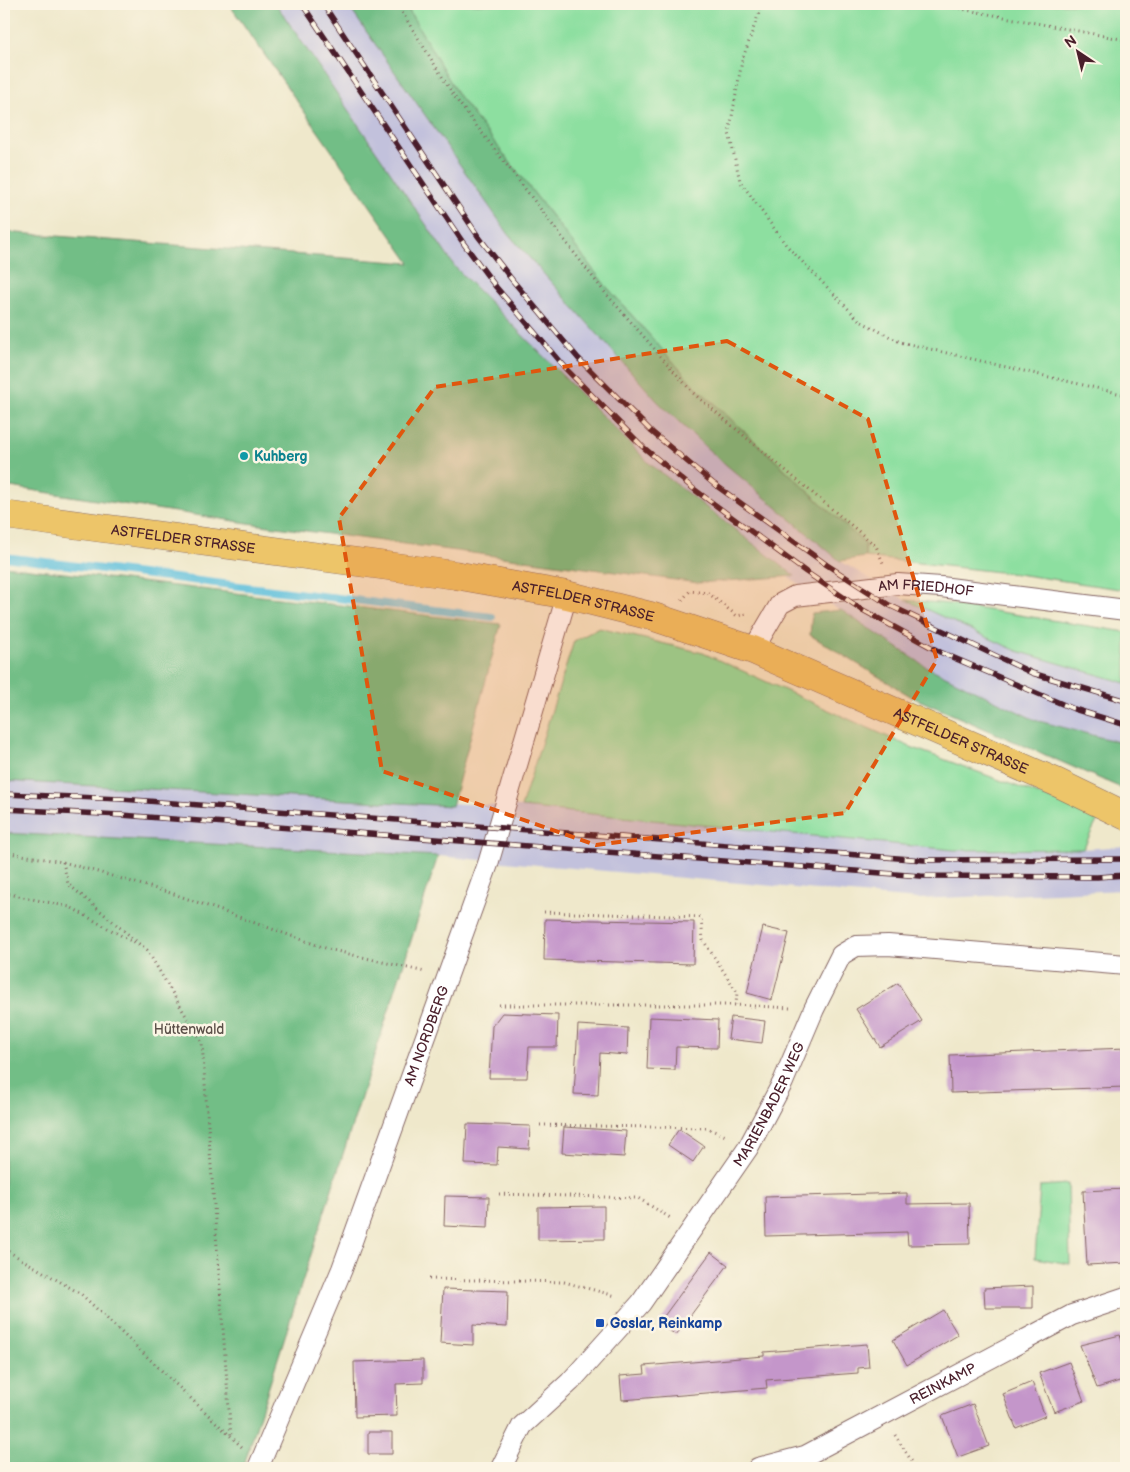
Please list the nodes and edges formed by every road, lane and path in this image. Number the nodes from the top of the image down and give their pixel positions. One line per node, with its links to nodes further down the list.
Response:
1 (397, 4): 7 (path)
2 (762, 4): 5 (path)
3 (935, 4): 4 (path)
4 (1126, 40)
5 (1126, 395)
6 (4, 515): 8 (main road, ASTFELDER STRASSE)
7 (898, 584): 9 (street, AM FRIEDHOF); 10 (street, AM FRIEDHOF)
8 (567, 595): 10 (main road, ASTFELDER STRASSE); 18 (street, AM NORDBERG)
9 (1126, 610)
10 (754, 650): 11 (main road, ASTFELDER STRASSE)
11 (1126, 816)
12 (4, 852): 13 (path)
13 (63, 862): 16 (path); 18 (path)
14 (4, 893): 16 (path)
15 (544, 912): 20 (path)
16 (148, 950): 26 (path)
17 (1126, 966): 21 (street, MARIENBADER WEG)
18 (447, 978): 31 (street, AM NORDBERG)
19 (499, 1005): 20 (path)
20 (736, 1005): 21 (path)
21 (814, 1009): 23 (street, MARIENBADER WEG)
22 (540, 1125): 23 (path)
23 (748, 1148): 25 (street, MARIENBADER WEG)
24 (499, 1194): 25 (path)
25 (692, 1230): 29 (street, MARIENBADER WEG)
26 (4, 1249)
27 (429, 1279): 29 (path)
28 (1126, 1297): 30 (street, REINKAMP)
29 (641, 1303): 32 (street, MARIENBADER WEG)
30 (883, 1415): 33 (street, REINKAMP); 34 (path)
31 (264, 1467)
32 (501, 1468)
33 (758, 1468)
34 (916, 1468)

